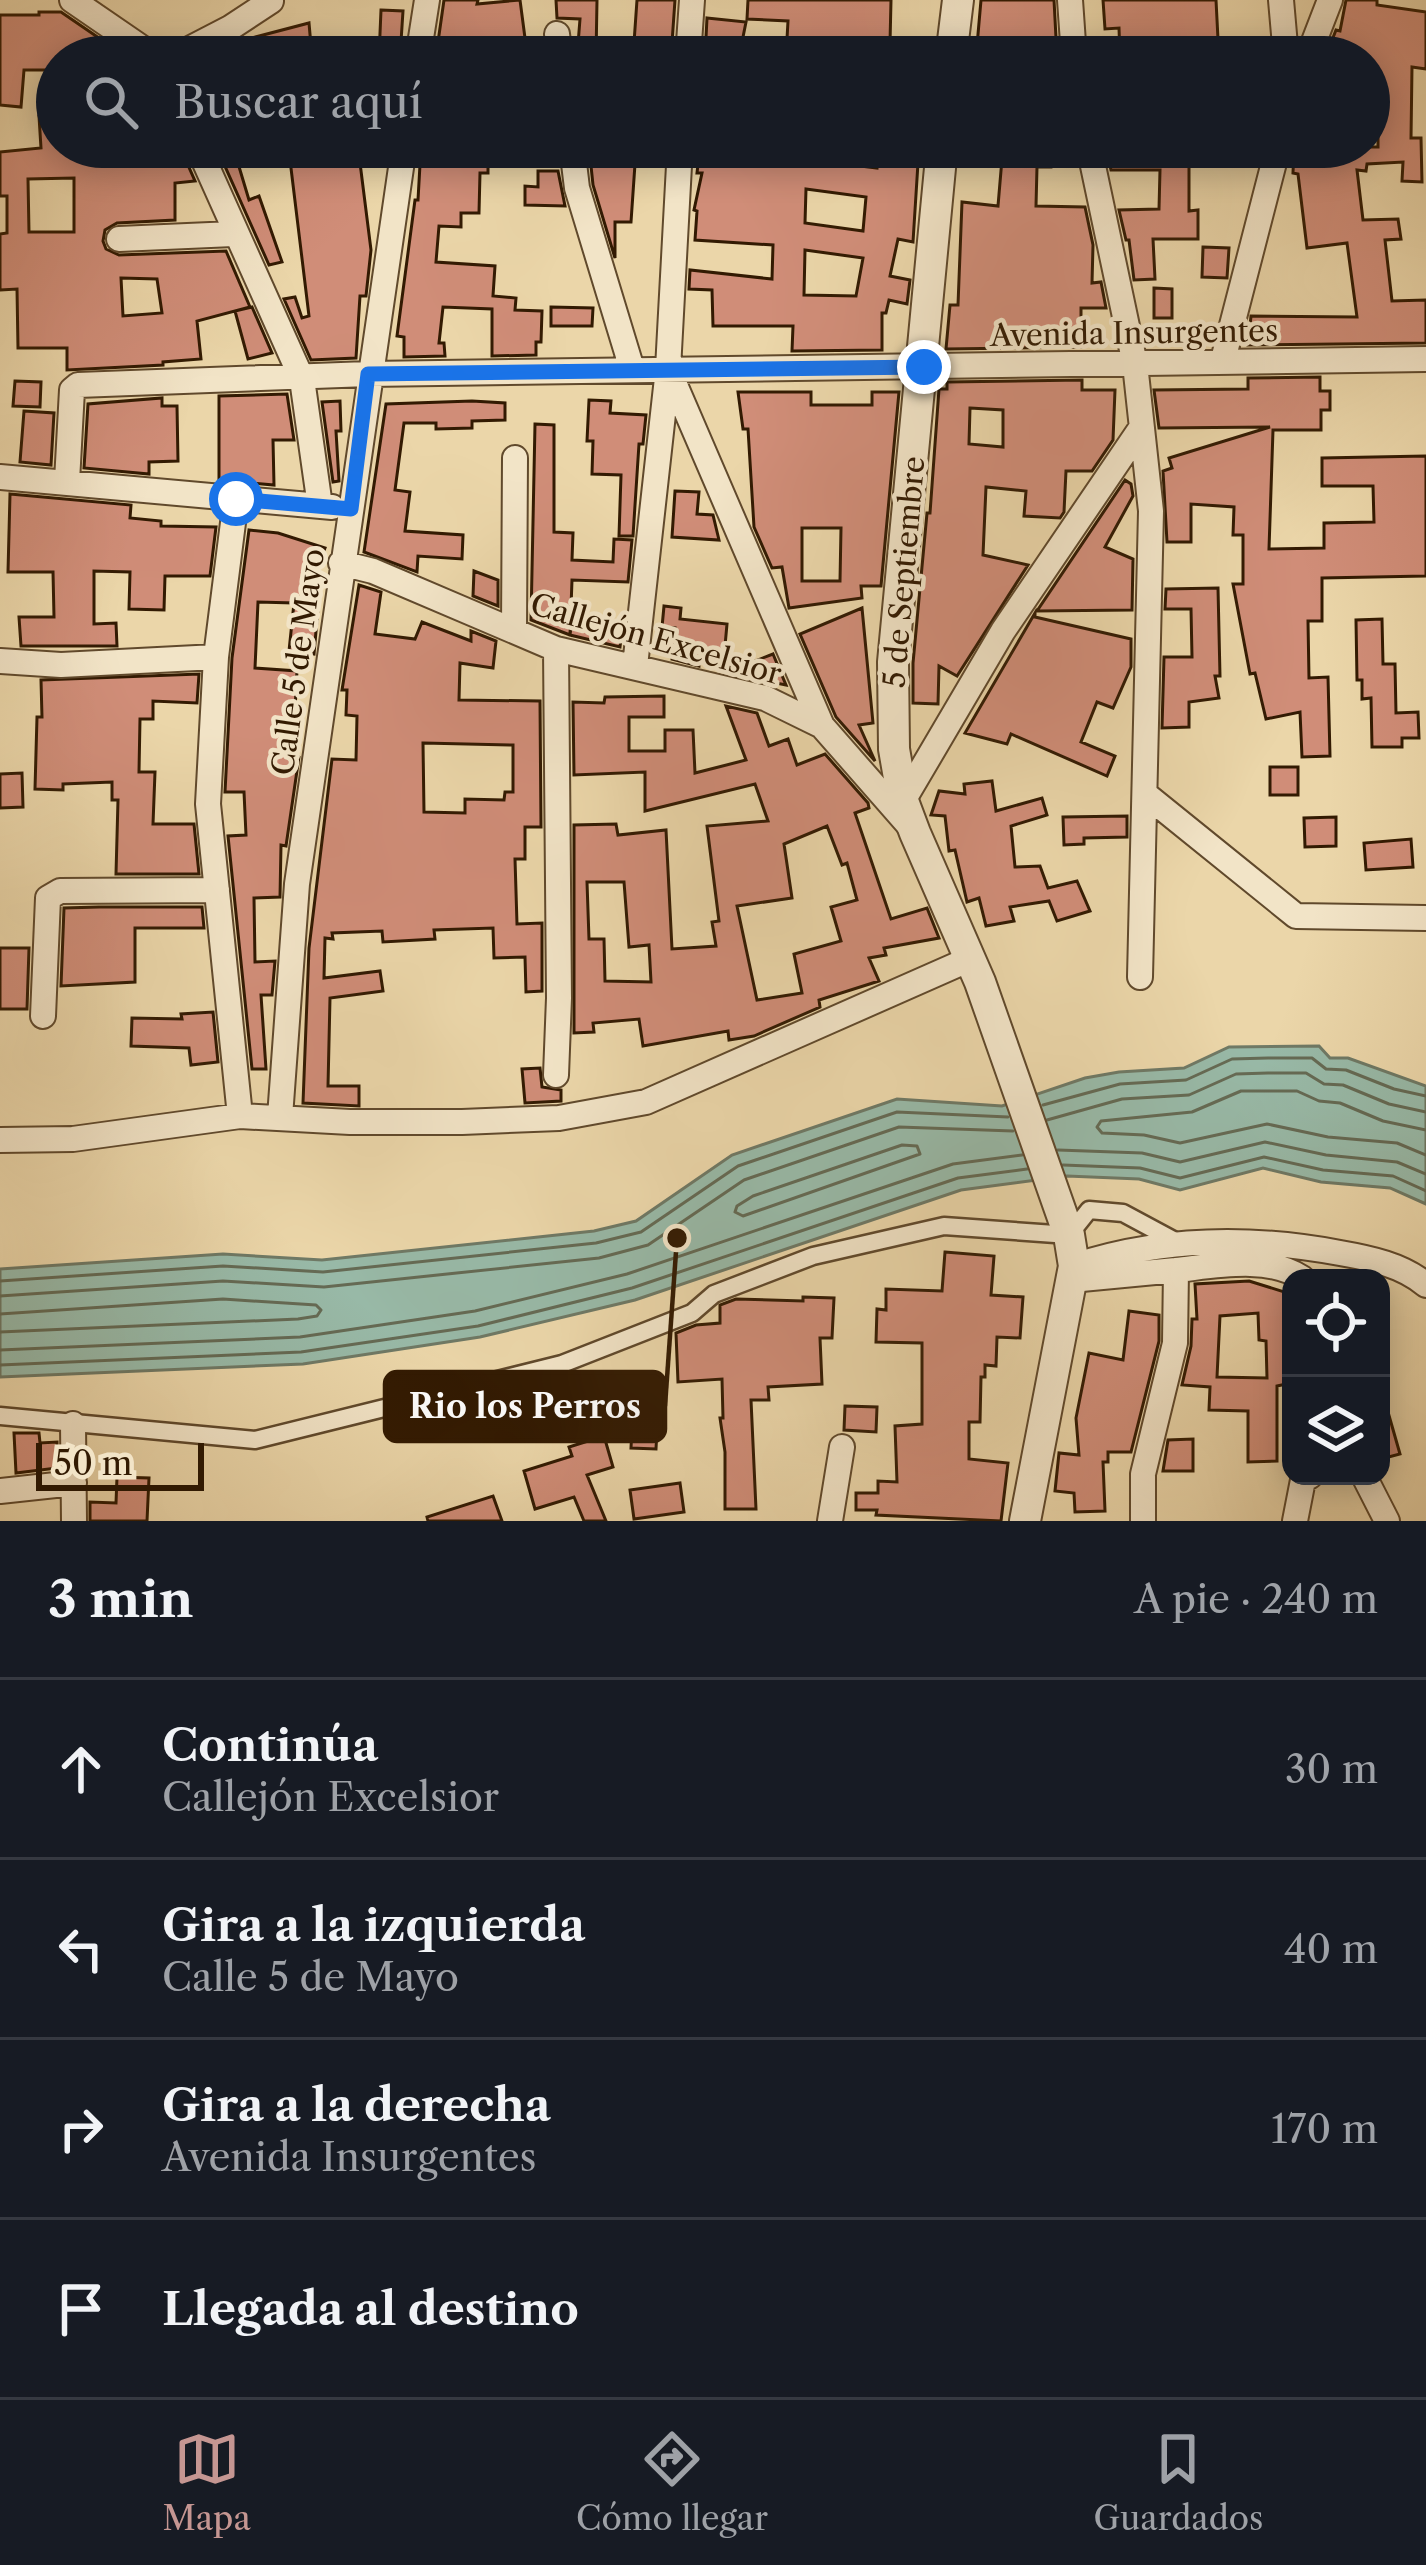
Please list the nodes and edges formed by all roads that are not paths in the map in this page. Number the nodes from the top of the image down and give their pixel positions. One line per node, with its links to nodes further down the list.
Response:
1 (72, 0): 9 (street)
2 (427, 0): 11 (street)
3 (692, 0): 12 (street)
4 (958, 0): 13 (street)
5 (1070, 0): 14 (street)
6 (1281, 0): 15 (street)
7 (1330, 0): 16 (street)
8 (271, 1): 10 (street)
9 (124, 36)
10 (215, 36)
11 (421, 36)
12 (689, 36)
13 (954, 36)
14 (1073, 36)
15 (1284, 36)
16 (1317, 36)
17 (206, 168): 24 (street)
18 (401, 168): 32 (street, Calle 5 de Mayo)
19 (575, 168): 30 (street)
20 (679, 168): 31 (street)
21 (941, 168): 29 (street, 5 de Septiembre)
22 (1093, 168): 28 (street)
23 (1272, 168): 27 (street)
24 (233, 234): 25 (street); 33 (street)
25 (119, 239)
26 (1426, 359): 27 (street, Avenida Insurgentes)
27 (1222, 360): 28 (street, Avenida Insurgentes)
28 (1135, 364): 29 (street, Avenida Insurgentes); 34 (street)
29 (924, 367): 31 (street, Avenida Insurgentes); 49 (street, 5 de Septiembre)
30 (632, 369): 31 (street, Avenida Insurgentes); 32 (street, Avenida Insurgentes)
31 (668, 369): 46 (street); 47 (street)
32 (368, 374): 33 (street, Avenida Insurgentes); 40 (street, Calle 5 de Mayo)
33 (302, 379): 37 (street, Avenida Insurgentes); 39 (street)
34 (1141, 428): 48 (street); 49 (street)
35 (515, 458): 42 (street)
36 (0, 477): 37 (street)
37 (67, 481): 38 (street)
38 (236, 499): 39 (street); 44 (street)
39 (320, 506): 40 (street)
40 (351, 509): 41 (street, Calle 5 de Mayo)
41 (341, 562): 42 (street, Callejón Excelsior); 59 (street, Calle 5 de Mayo)
42 (514, 631): 43 (street, Callejón Excelsior)
43 (556, 649): 46 (street, Callejón Excelsior); 57 (street)
44 (216, 657): 45 (street); 51 (street)
45 (0, 662)
46 (635, 666): 47 (street, Callejón Excelsior)
47 (822, 726): 50 (street, Callejón Excelsior)
48 (1145, 794): 53 (street); 55 (street)
49 (904, 801): 50 (street, 5 de Septiembre)
50 (915, 832): 54 (street, 5 de Septiembre)
51 (217, 890): 56 (street); 58 (street)
52 (1426, 908): 53 (street)
53 (1426, 918)
54 (975, 970): 59 (street); 61 (street, 5 de Septiembre)
55 (1140, 977)
56 (43, 1016)
57 (556, 1075)
58 (240, 1116): 59 (street); 60 (street)
59 (280, 1117)
60 (0, 1140)
61 (1069, 1235): 62 (street); 65 (street, 5 de Septiembre); 68 (street)
62 (1176, 1243): 65 (street); 66 (street)
63 (1288, 1269): 64 (street)
64 (1176, 1270): 65 (street); 77 (street)
65 (1073, 1273): 76 (street, 5 de Septiembre)
66 (1426, 1285)
67 (0, 1416): 68 (street)
68 (73, 1424): 70 (street)
69 (842, 1447): 75 (street)
70 (74, 1483): 73 (street); 74 (street)
71 (1302, 1485): 78 (street)
72 (1369, 1485): 79 (street)
73 (0, 1491)
74 (74, 1521)
75 (830, 1521)
76 (1025, 1521)
77 (1143, 1521)
78 (1295, 1521)
79 (1388, 1521)

